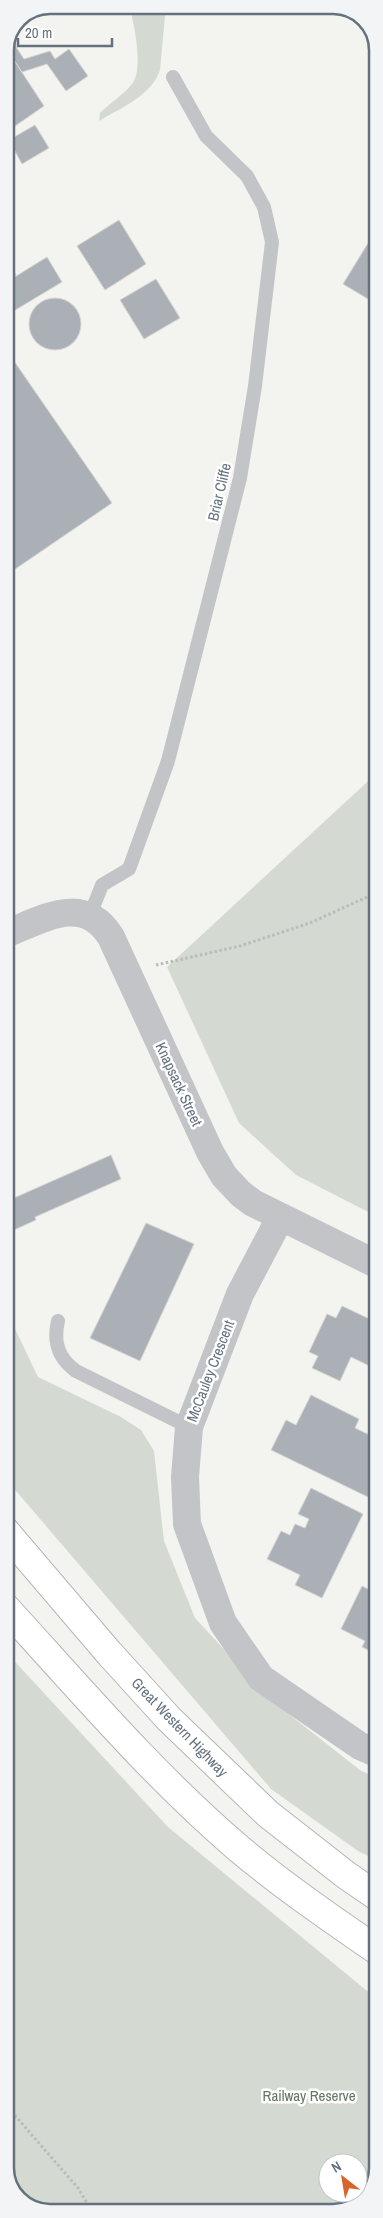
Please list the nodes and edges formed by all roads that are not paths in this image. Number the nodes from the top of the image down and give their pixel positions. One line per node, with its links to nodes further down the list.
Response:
1 (173, 77): 2 (lane, Briar Cliffe)
2 (90, 915): 3 (street); 4 (street, Knapsack Street)
3 (14, 931)
4 (280, 1218): 5 (street, Knapsack Street); 7 (street, McCauley Crescent)
5 (369, 1261)
6 (58, 1321): 7 (lane)
7 (189, 1427): 10 (street, McCauley Crescent)
8 (14, 1542): 11 (highway, Great Western Highway)
9 (14, 1617): 12 (highway)
10 (369, 1750)
11 (369, 1891)
12 (369, 1945)

